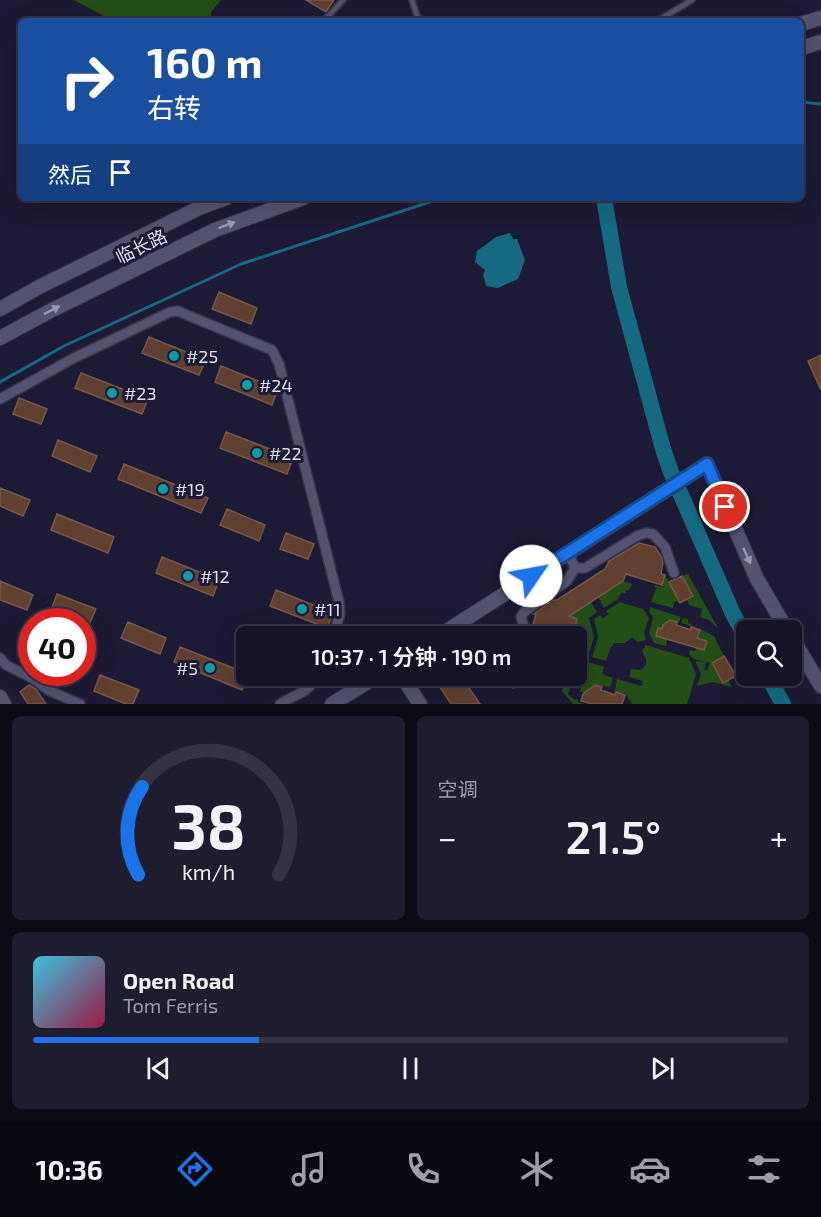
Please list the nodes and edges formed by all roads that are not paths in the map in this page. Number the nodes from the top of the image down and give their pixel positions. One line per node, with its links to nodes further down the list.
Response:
1 (343, 0): 4 (lane)
2 (412, 0): 5 (lane)
3 (692, 0): 6 (lane)
4 (327, 18)
5 (419, 18)
6 (662, 18)
7 (821, 18): 8 (street)
8 (804, 23)
9 (821, 42): 10 (street)
10 (804, 47)
11 (219, 201): 13 (street, 临长路)
12 (295, 201): 14 (street, 临长路, one-way to 12)
13 (0, 309)
14 (0, 338)
15 (0, 399): 20 (street)
16 (568, 552): 17 (street); 19 (street, one-way to 19); 21 (street)
17 (575, 568): 18 (street); 22 (street)
18 (674, 573)
19 (782, 620)
20 (336, 626)
21 (454, 626)
22 (524, 626)
23 (802, 655): 29 (street)
24 (0, 658): 31 (street)
25 (310, 686): 33 (street)
26 (361, 686): 34 (street)
27 (399, 686): 35 (street)
28 (408, 686): 36 (street)
29 (821, 686)
30 (0, 697): 32 (street)
31 (77, 703)
32 (4, 704)
33 (280, 704)
34 (332, 704)
35 (411, 704)
36 (420, 704)

